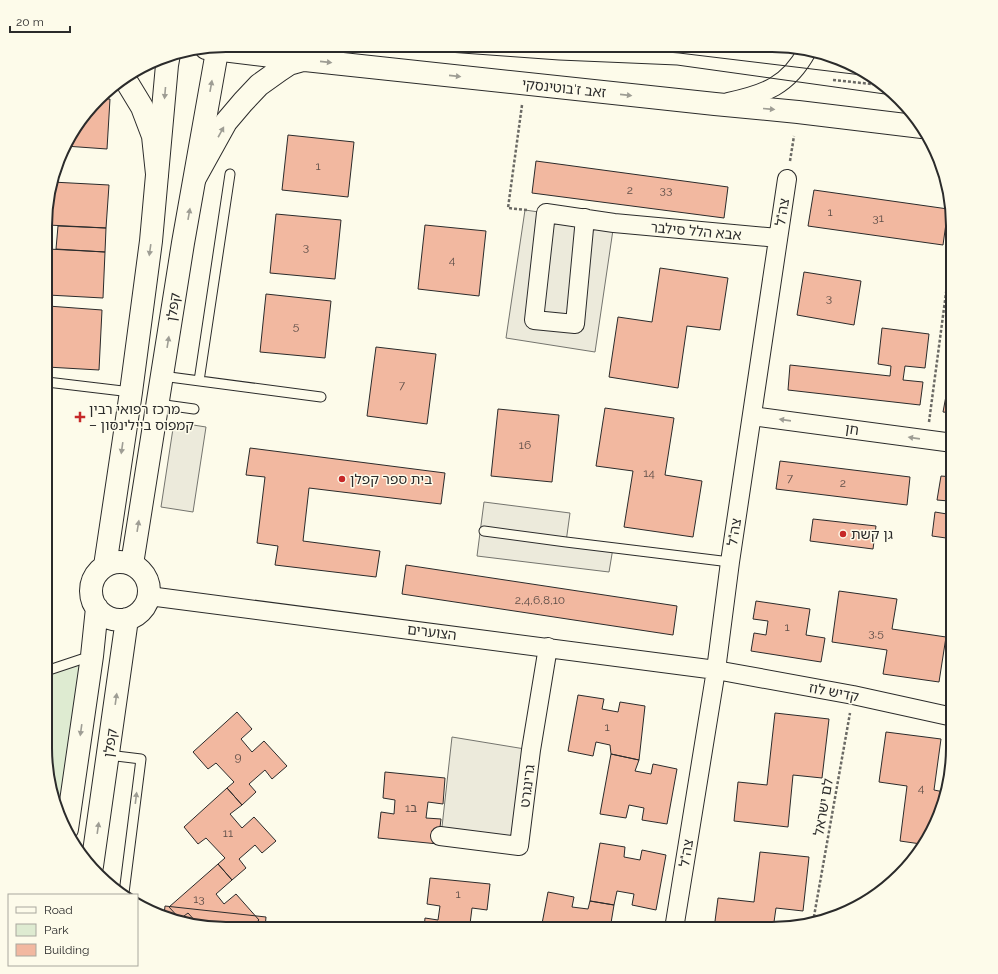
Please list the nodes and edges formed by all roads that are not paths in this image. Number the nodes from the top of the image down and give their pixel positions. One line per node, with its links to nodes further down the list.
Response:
1 (213, 52): 11 (street, קפלן, one-way to 1)
2 (244, 52): 4 (street, זאב ז'בוטינסקי)
3 (805, 55): 7 (street)
4 (305, 60): 7 (street, זאב ז'בוטינסקי, one-way to 7); 11 (street, one-way to 4)
5 (168, 62): 9 (street, one-way to 9)
6 (127, 82): 9 (street)
7 (715, 104): 8 (street, זאב ז'בוטינסקי, one-way to 8)
8 (915, 126)
9 (157, 174): 18 (street, one-way to 18)
10 (230, 174): 16 (lane)
11 (195, 178): 15 (street, קפלן, one-way to 11)
12 (787, 179): 14 (street, צה"ל)
13 (585, 218): 13 (street, אבא הלל סילבר); 14 (street, אבא הלל סילבר)
14 (778, 238): 22 (street, צה"ל)
15 (162, 376): 16 (lane); 20 (street, קפלן)
16 (199, 381): 19 (lane)
17 (52, 383): 18 (lane)
18 (131, 392): 27 (street, one-way to 27)
19 (322, 397)
20 (158, 404): 21 (lane); 26 (street, קפלן, one-way to 20)
21 (194, 409)
22 (752, 416): 23 (street, חן, one-way to 22); 25 (street, צה"ל)
23 (946, 442)
24 (484, 531): 25 (lane)
25 (730, 562): 34 (street, צה"ל)
26 (132, 564): 27 (street); 28 (street)
27 (105, 566): 29 (street)
28 (149, 596): 30 (street); 31 (street, הצוערים)
29 (97, 608): 30 (street); 32 (street)
30 (127, 619): 36 (street, קפלן, one-way to 30)
31 (548, 647): 34 (street, הצוערים); 38 (street, גרינגרט)
32 (92, 656): 33 (lane); 37 (street, one-way to 37)
33 (52, 669)
34 (716, 670): 35 (street, קדיש לוז); 41 (street, צה"ל)
35 (946, 716)
36 (108, 755): 39 (street, קפלן, one-way to 36); 40 (lane, one-way to 36)
37 (68, 821)
38 (440, 836)
39 (93, 860)
40 (124, 889)
41 (675, 922)

